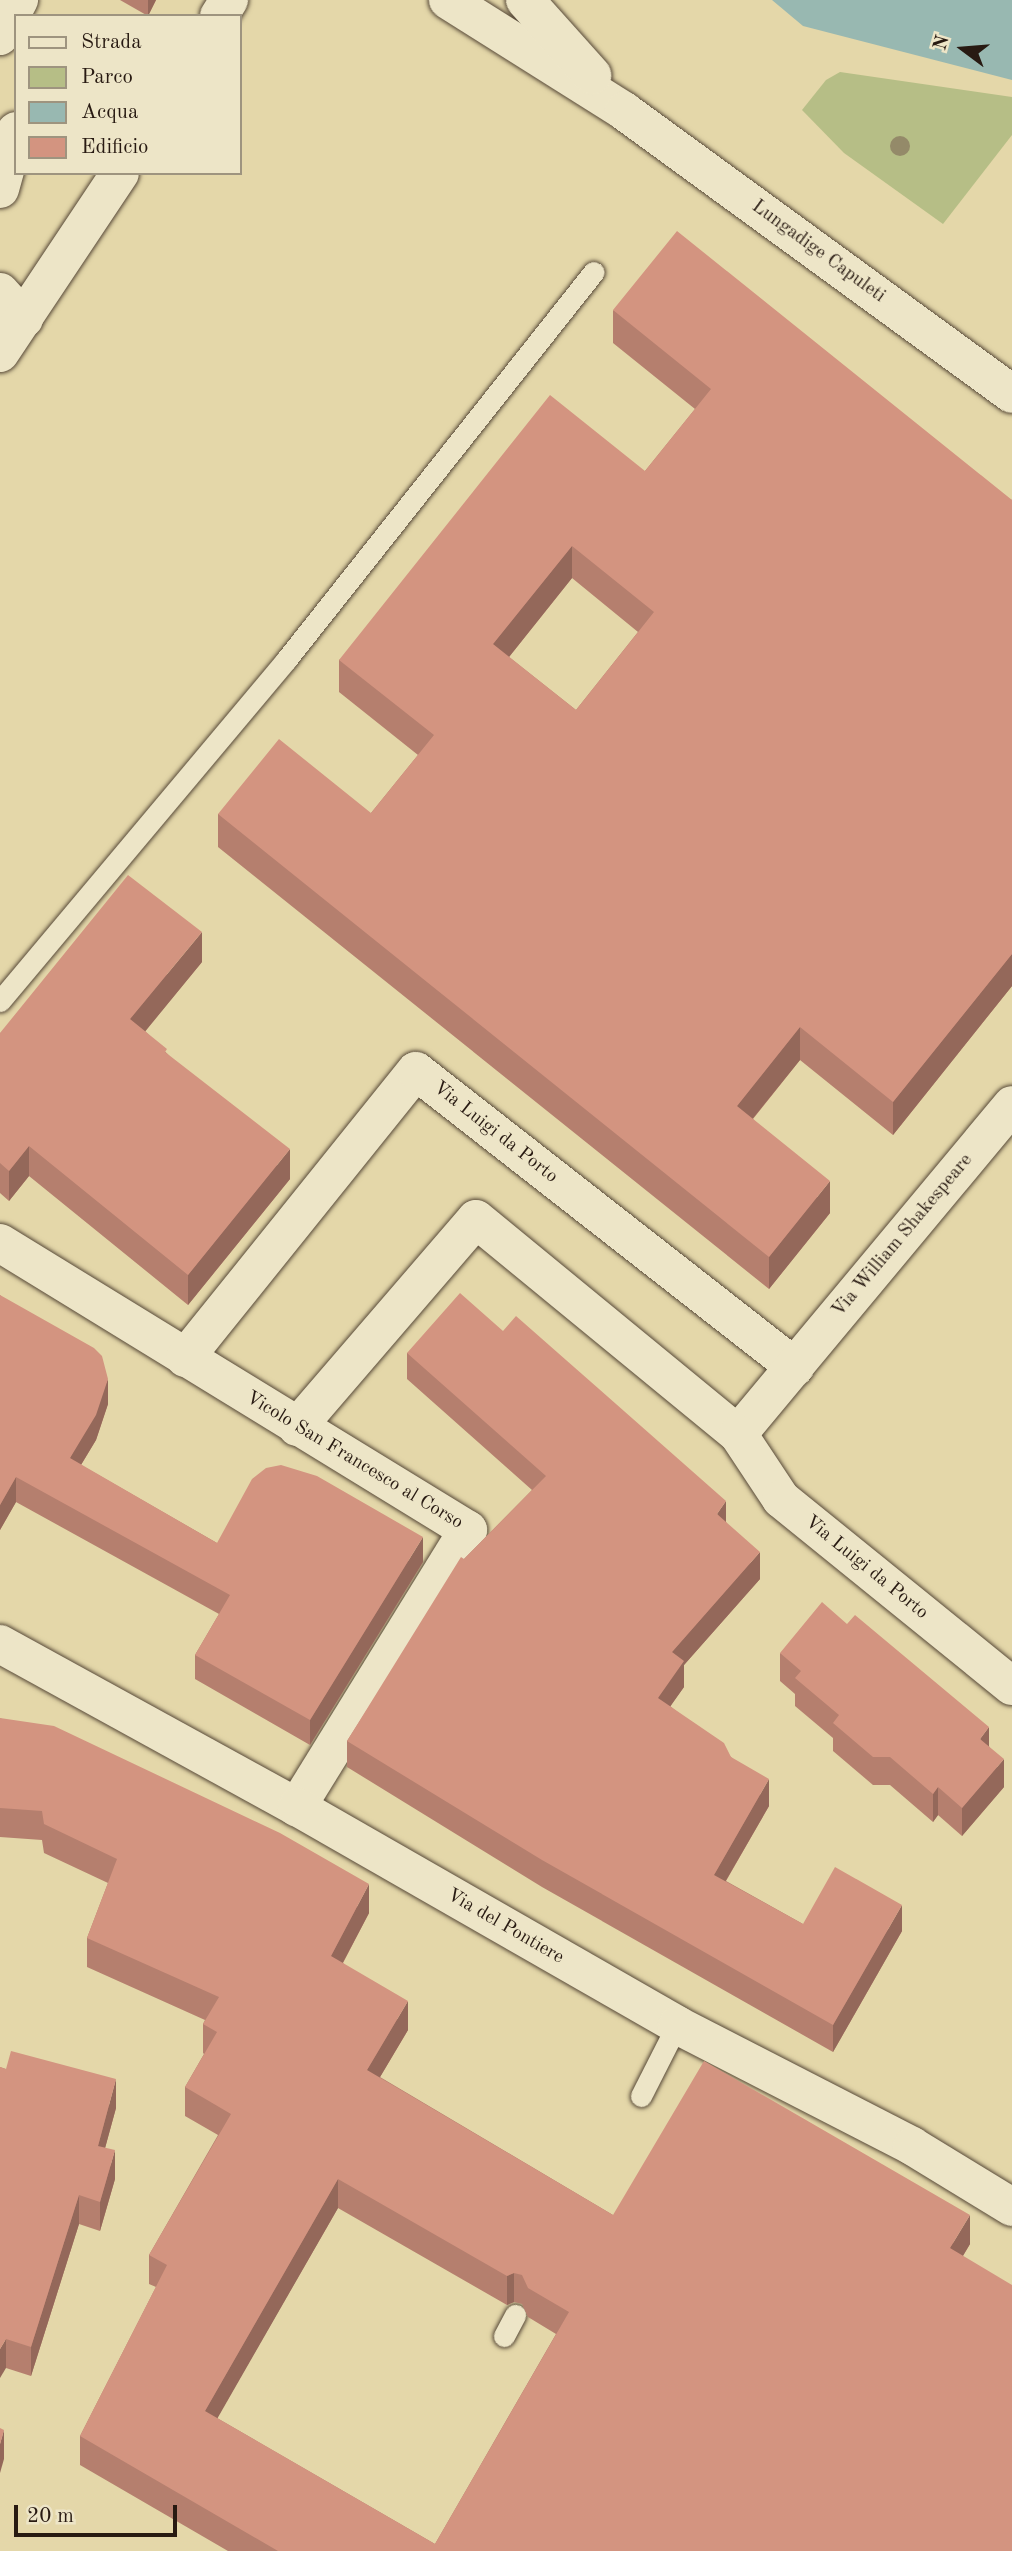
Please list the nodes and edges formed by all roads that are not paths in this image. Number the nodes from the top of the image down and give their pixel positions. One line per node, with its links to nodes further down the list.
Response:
1 (20, 0): 4 (street)
2 (448, 0): 5 (street, Lungadige Capuleti)
3 (525, 0): 5 (street, Lungadige Capuleti)
4 (0, 36)
5 (624, 111): 12 (street, Lungadige Capuleti)
6 (14, 138): 8 (street)
7 (118, 175): 10 (street)
8 (0, 189)
9 (593, 272): 13 (lane)
10 (12, 305): 11 (street)
11 (0, 353)
12 (1012, 394)
13 (0, 1001)
14 (1012, 1105): 17 (street, Via William Shakespeare)
15 (0, 1242): 16 (street, Vicolo San Francesco al Corso)
16 (185, 1358): 17 (street, Via Luigi da Porto); 18 (street, Vicolo San Francesco al Corso)
17 (795, 1367): 19 (street)
18 (297, 1427): 19 (street, Via Luigi da Porto); 22 (street, Vicolo San Francesco al Corso)
19 (738, 1434): 21 (street, Via Luigi da Porto)
20 (10, 1656): 22 (street, Via del Pontiere)
21 (1012, 1686)
22 (297, 1807): 23 (street, Via del Pontiere)
23 (677, 2025): 24 (lane); 25 (street, Via del Pontiere)
24 (641, 2096)
25 (1012, 2207)
26 (515, 2315): 27 (lane)
27 (504, 2336)

